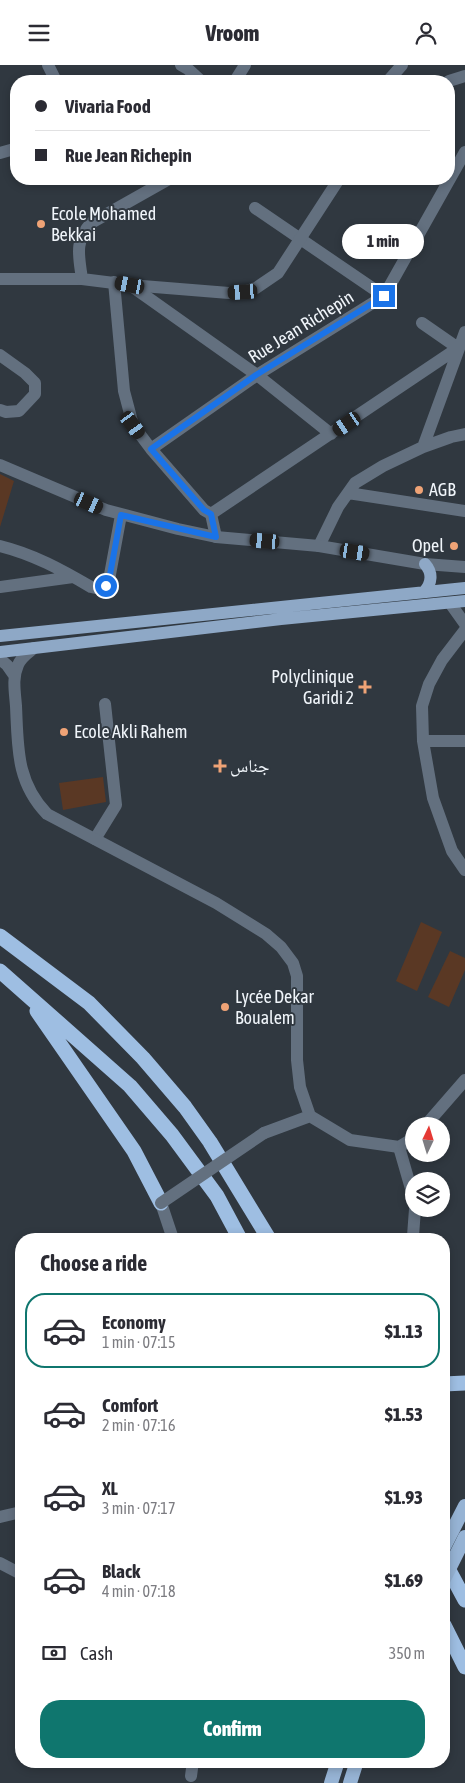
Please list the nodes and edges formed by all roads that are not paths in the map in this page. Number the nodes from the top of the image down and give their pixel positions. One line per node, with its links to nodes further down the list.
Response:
1 (181, 65): 3 (street)
2 (402, 65): 4 (street)
3 (194, 75)
4 (393, 75)
5 (465, 152): 6 (street, Rue Jean Richepin)
6 (455, 170)
7 (158, 185): 13 (street)
8 (335, 185): 11 (street)
9 (446, 185): 16 (street, Rue Jean Richepin)
10 (255, 208): 11 (street)
11 (302, 238): 15 (street); 16 (street)
12 (0, 279): 13 (street)
13 (82, 279): 14 (street)
14 (114, 282): 15 (street); 26 (street)
15 (130, 285): 21 (street)
16 (384, 296): 21 (street, Rue Jean Richepin)
17 (422, 323): 19 (street)
18 (465, 332): 19 (street)
19 (458, 348): 23 (street); 25 (street)
20 (0, 355): 22 (street)
21 (256, 375): 23 (street); 26 (street, Rue Jean Richepin)
22 (0, 410)
23 (331, 434): 30 (street)
24 (465, 434): 25 (street)
25 (423, 447): 28 (street)
26 (151, 449): 30 (street)
27 (0, 465): 31 (street)
28 (348, 493): 29 (street); 34 (street)
29 (465, 511)
30 (211, 514): 32 (street)
31 (121, 515): 32 (street); 37 (street)
32 (216, 537): 34 (street)
33 (0, 546): 37 (street)
34 (319, 546): 35 (street)
35 (425, 564): 36 (street); 40 (main road)
36 (465, 567)
37 (73, 577): 38 (street)
38 (0, 587)
39 (465, 588): 40 (main road)
40 (424, 592): 45 (main road)
41 (465, 601): 42 (main road)
42 (450, 603): 43 (street); 46 (main road)
43 (465, 624)
44 (465, 630): 51 (street)
45 (0, 636)
46 (34, 649): 47 (main road); 49 (street)
47 (0, 652)
48 (0, 659): 49 (street)
49 (14, 675): 53 (street)
50 (105, 704): 53 (street)
51 (423, 741): 52 (street); 54 (street)
52 (465, 741)
53 (95, 839): 61 (street)
54 (465, 870)
55 (0, 925): 59 (highway)
56 (0, 936): 59 (highway)
57 (0, 971): 58 (highway)
58 (22, 989): 66 (highway); 70 (highway)
59 (89, 1003): 67 (highway)
60 (465, 1080): 62 (street)
61 (310, 1116): 64 (street); 66 (street, bridge)
62 (434, 1117)
63 (405, 1143): 64 (street)
64 (399, 1147): 65 (street)
65 (406, 1172)
66 (162, 1203): 69 (street)
67 (255, 1214): 71 (highway); 72 (highway)
68 (414, 1217): 73 (street)
69 (171, 1233)
70 (237, 1233)
71 (266, 1233)
72 (274, 1233)
73 (413, 1233)
74 (465, 1383): 75 (highway)
75 (450, 1384)
76 (465, 1506): 79 (highway)
77 (15, 1513): 78 (street)
78 (0, 1517)
79 (450, 1535)
80 (465, 1537): 82 (highway, bridge)
81 (0, 1563): 83 (street)
82 (450, 1567)
83 (15, 1571)
84 (450, 1572): 85 (highway)
85 (465, 1601)
86 (450, 1637): 87 (highway)
87 (465, 1667)
88 (193, 1768): 91 (street)
89 (336, 1768): 92 (highway)
90 (354, 1768): 93 (highway)
91 (191, 1776)
92 (331, 1783)
93 (350, 1783)

